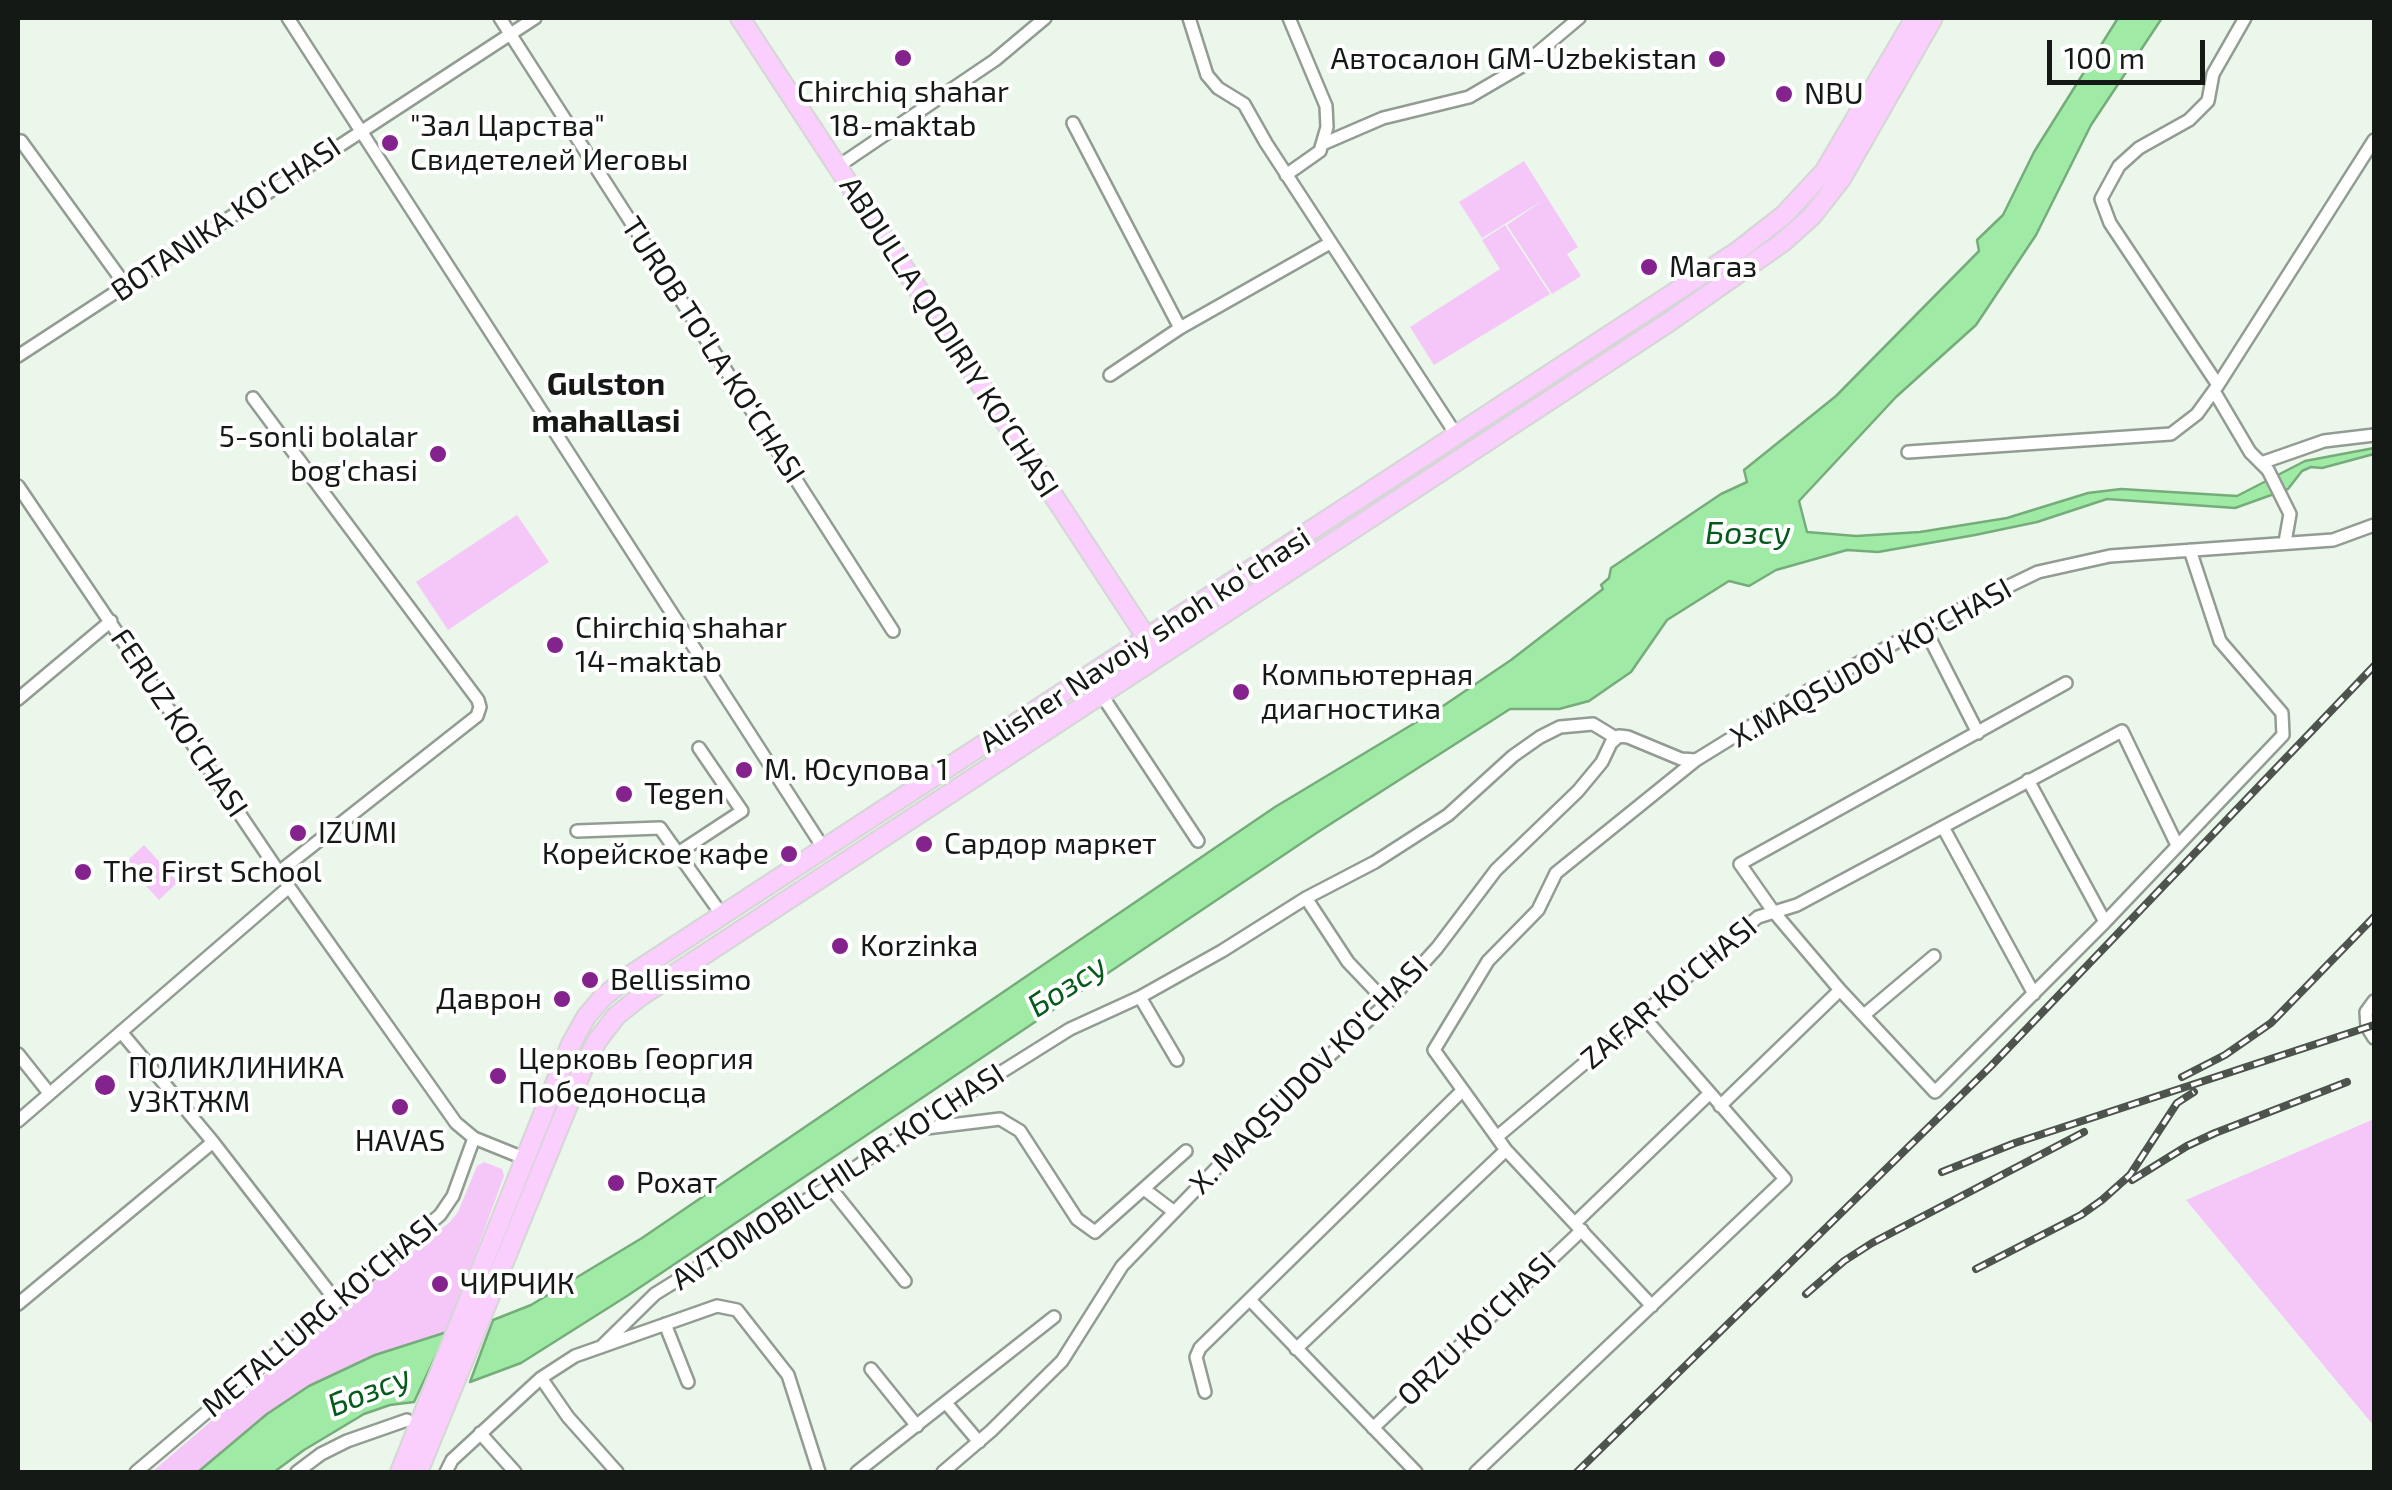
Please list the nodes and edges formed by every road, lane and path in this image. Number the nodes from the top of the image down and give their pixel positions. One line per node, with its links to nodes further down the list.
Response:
1 (288, 18): 14 (street)
2 (500, 18): 12 (street, TUROB TO‘LA KO‘CHASI)
3 (534, 18): 12 (street, BOTANIKA KO‘CHASI)
4 (740, 18): 18 (main road, ABDULLA QODIRIY KO‘CHASI)
5 (1045, 18): 18 (street)
6 (1190, 18): 19 (street)
7 (1289, 18): 17 (street)
8 (1579, 18): 17 (street)
9 (1915, 18): 27 (main road, Alisher Navoiy shoh koʻchasi)
10 (1934, 18): 39 (main road, Alisher Navoiy shoh koʻchasi)
11 (2245, 18): 25 (street)
12 (510, 33): 14 (street, BOTANIKA KO‘CHASI); 37 (street, TUROB TO‘LA KO‘CHASI)
13 (1073, 123): 22 (street)
14 (359, 131): 21 (street, BOTANIKA KO‘CHASI); 52 (street)
15 (22, 140): 21 (street)
16 (2374, 140): 25 (street)
17 (1325, 144): 19 (street)
18 (837, 167): 38 (main road, ABDULLA QODIRIY KO‘CHASI)
19 (1286, 175): 20 (street)
20 (1330, 243): 22 (street); 27 (street)
21 (126, 286): 23 (street, BOTANIKA KO‘CHASI)
22 (1180, 328): 24 (street)
23 (18, 356)
24 (1110, 375)
25 (2216, 388): 29 (street); 30 (street)
26 (253, 398): 54 (street)
27 (1457, 436): 38 (main road, Alisher Navoiy shoh koʻchasi)
28 (2374, 436): 30 (street)
29 (1908, 452)
30 (2265, 466): 33 (street)
31 (18, 486): 35 (street, FERUZ KO‘CHASI)
32 (2374, 524): 33 (street)
33 (2285, 542): 34 (street, X.MAQSUDOV KO‘CHASI)
34 (2190, 550): 36 (street, X.MAQSUDOV KO‘CHASI); 51 (street)
35 (110, 622): 42 (street); 54 (street, FERUZ KO‘CHASI)
36 (1924, 627): 43 (street); 46 (street, X.MAQSUDOV KO‘CHASI)
37 (893, 632)
38 (1147, 638): 39 (main road, ABDULLA QODIRIY KO‘CHASI); 52 (main road, Alisher Navoiy shoh koʻchasi)
39 (1159, 656): 41 (main road, Alisher Navoiy shoh koʻchasi)
40 (2066, 683): 43 (street, ZAFAR KO‘CHASI)
41 (1101, 694): 50 (street); 84 (main road, Alisher Navoiy shoh koʻchasi)
42 (18, 699)
43 (1978, 733): 57 (street, ZAFAR KO‘CHASI)
44 (1616, 738): 46 (street); 56 (street, AVTOMOBILCHILAR KO‘CHASI); 65 (street, X. MAQSUDOV KO‘CHASI)
45 (700, 748): 53 (street)
46 (1696, 760): 72 (street, X.MAQSUDOV KO‘CHASI)
47 (2028, 780): 48 (street); 51 (street); 59 (street)
48 (1944, 829): 57 (street); 62 (street)
49 (577, 831): 53 (street)
50 (1198, 841)
51 (2177, 845): 59 (street)
52 (824, 849): 58 (main road, Alisher Navoiy shoh koʻchasi)
53 (678, 853): 58 (street)
54 (279, 872): 55 (street, FERUZ KO‘CHASI)
55 (289, 887): 68 (street); 79 (street, FERUZ KO‘CHASI)
56 (1306, 898): 63 (street, AVTOMOBILCHILAR KO‘CHASI); 65 (street)
57 (1773, 911): 61 (street); 66 (street, ZAFAR KO‘CHASI)
58 (722, 915): 83 (main road, Alisher Navoiy shoh koʻchasi)
59 (2106, 922): 62 (street)
60 (1934, 956): 67 (street)
61 (1840, 990): 67 (street); 75 (street)
62 (2034, 994): 67 (street)
63 (1140, 997): 71 (street); 77 (street, AVTOMOBILCHILAR KO‘CHASI)
64 (2374, 1002): 69 (street)
65 (1386, 1003): 87 (street, X. MAQSUDOV KO‘CHASI)
66 (1642, 1015): 73 (street); 78 (street, ZAFAR KO‘CHASI)
67 (1864, 1015)
68 (121, 1032): 74 (street); 80 (street)
69 (2374, 1038)
70 (18, 1054): 74 (street)
71 (1178, 1060)
72 (1464, 1090): 78 (street); 91 (street)
73 (1710, 1093): 75 (street); 88 (street, ORZU KO‘CHASI)
74 (49, 1094): 76 (street)
75 (1720, 1106): 93 (street)
76 (18, 1121)
77 (909, 1130): 85 (street, AVTOMOBILCHILAR KO‘CHASI); 86 (street)
78 (1498, 1136): 82 (street)
79 (474, 1138): 83 (street, FERUZ KO‘CHASI); 90 (street, METALLURG KO‘CHASI)
80 (213, 1142): 90 (street); 92 (street)
81 (1186, 1150): 86 (street)
82 (1506, 1150): 88 (street); 97 (street)
83 (526, 1159): 84 (main road, FERUZ KO‘CHASI); 110 (main road, Alisher Navoiy shoh koʻchasi)
84 (545, 1166): 111 (main road, Alisher Navoiy shoh koʻchasi)
85 (829, 1186): 89 (street); 96 (street, AVTOMOBILCHILAR KO‘CHASI)
86 (1144, 1189): 87 (street)
87 (1173, 1211): 107 (street, X. MAQSUDOV KO‘CHASI)
88 (1579, 1226): 93 (street); 105 (street, ORZU KO‘CHASI)
89 (906, 1280)
90 (336, 1300): 108 (street, METALLURG KO‘CHASI)
91 (1251, 1302): 97 (street); 101 (street)
92 (18, 1304)
93 (1652, 1306): 119 (street)
94 (1054, 1317): 102 (street)
95 (666, 1324): 96 (street); 100 (street); 115 (street)
96 (601, 1347): 99 (street)
97 (1296, 1349): 105 (street)
98 (871, 1369): 104 (street)
99 (541, 1378): 106 (street); 114 (street)
100 (688, 1382)
101 (1206, 1392)
102 (946, 1403): 104 (street); 107 (street)
103 (406, 1420): 109 (street)
104 (917, 1426): 116 (street)
105 (1373, 1428): 118 (street)
106 (480, 1433): 112 (street); 113 (street)
107 (979, 1442): 117 (street, X. MAQSUDOV KO‘CHASI)
108 (136, 1472)
109 (298, 1472)
110 (400, 1472)
111 (418, 1472)
112 (446, 1472)
113 (515, 1472)
114 (617, 1472)
115 (819, 1472)
116 (857, 1472)
117 (942, 1472)
118 (1416, 1472)
119 (1476, 1472)

